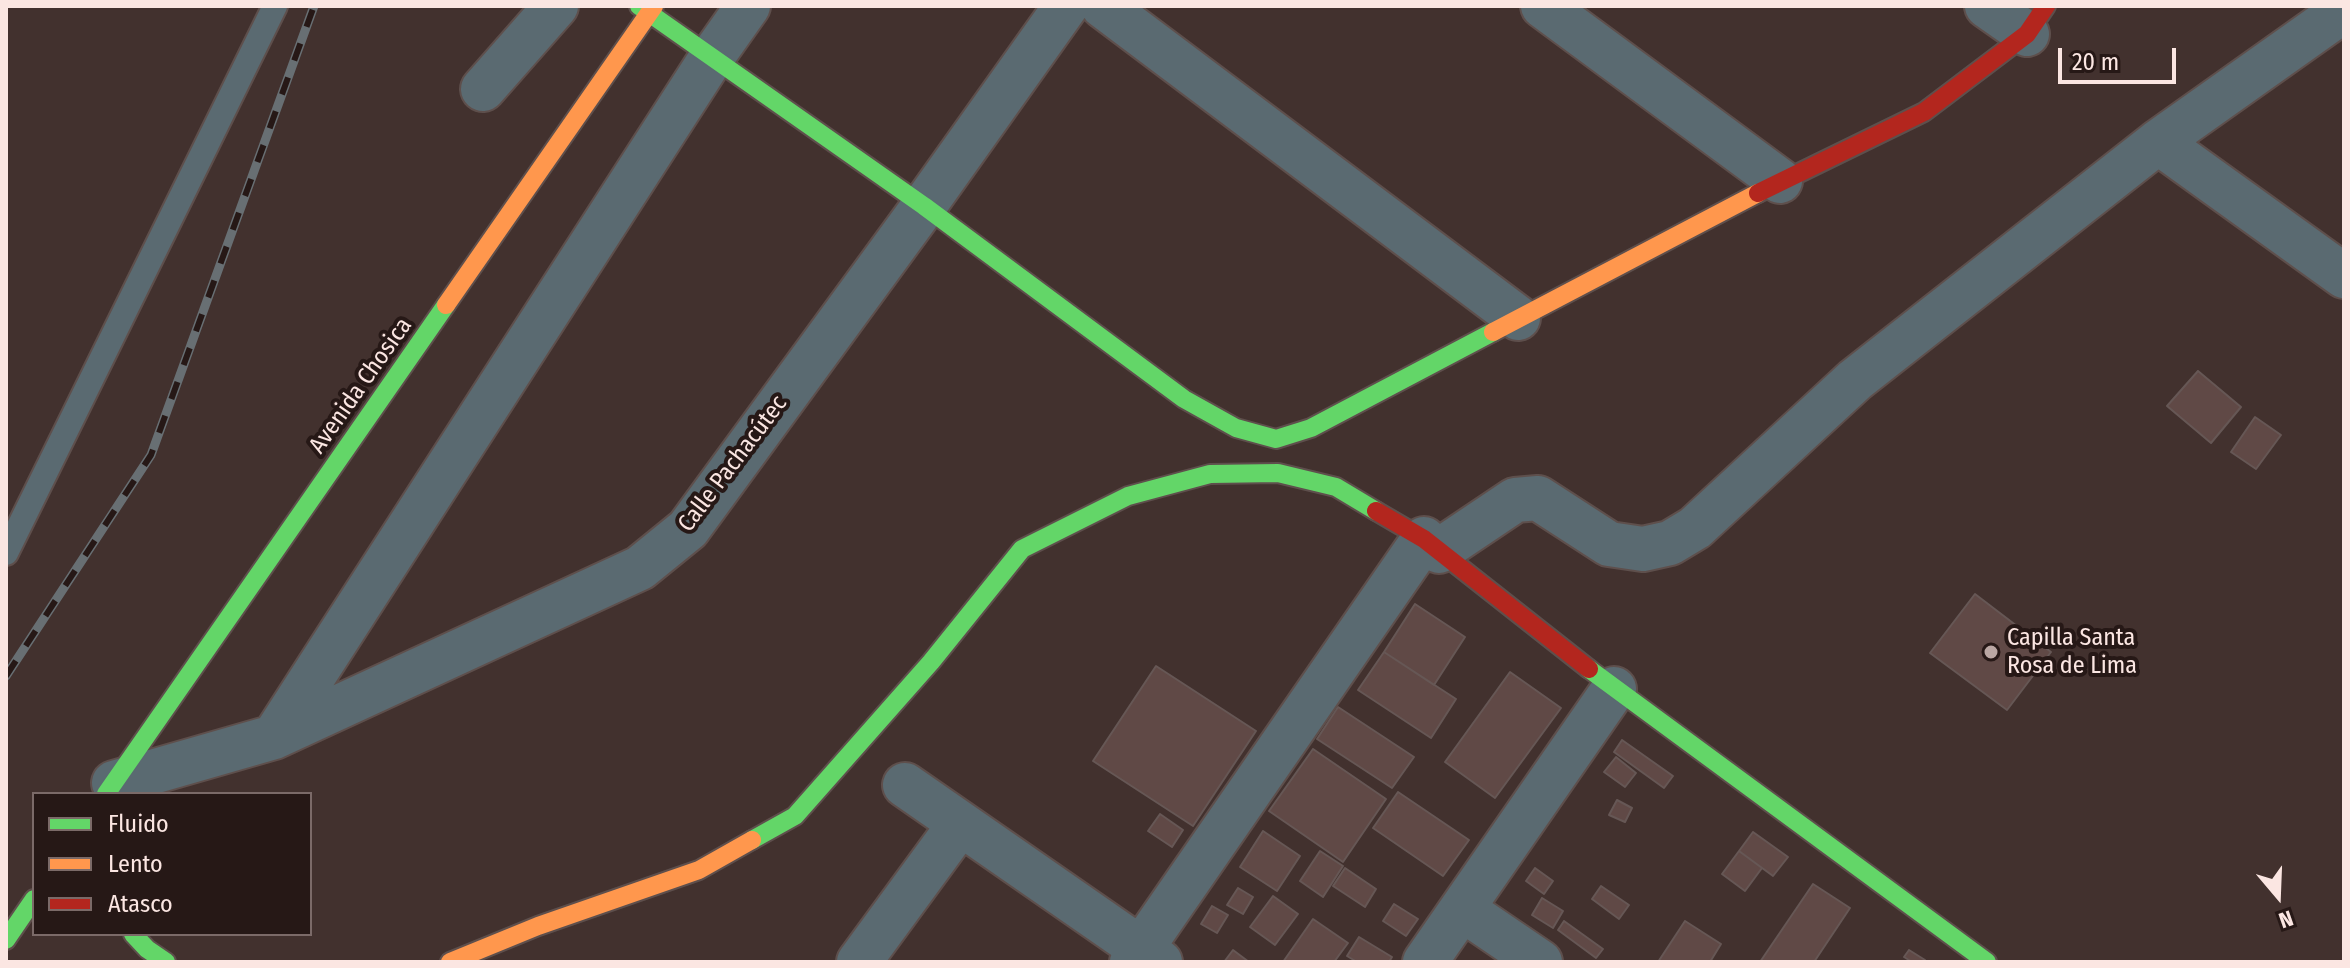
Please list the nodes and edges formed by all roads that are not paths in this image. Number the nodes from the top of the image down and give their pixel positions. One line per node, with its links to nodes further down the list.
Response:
1 (275, 6): 19 (lane)
2 (556, 6): 12 (street)
3 (748, 6): 11 (street)
4 (1066, 6): 15 (street, Calle Pachacútec)
5 (1103, 6): 17 (street)
6 (1543, 6): 14 (street)
7 (1987, 6): 10 (street)
8 (647, 8): 11 (street); 23 (street, Avenida Chosica)
9 (2344, 10): 13 (street)
10 (2036, 20): 14 (street)
11 (712, 57): 15 (street); 21 (street)
12 (483, 89)
13 (2158, 142): 16 (street); 18 (street)
14 (1780, 181): 17 (street)
15 (924, 206): 17 (street); 21 (street, Calle Pachacútec)
16 (2344, 276)
17 (1518, 318)
18 (1432, 545): 20 (street); 29 (street); 31 (street)
19 (6, 553)
20 (1614, 689): 26 (street); 35 (street)
21 (274, 737): 23 (street, Calle Pachacútec)
22 (905, 785): 24 (street)
23 (110, 788)
24 (960, 824): 29 (street); 32 (street)
25 (32, 902): 28 (street)
26 (1462, 909): 33 (street); 34 (street)
27 (135, 936): 30 (street)
28 (6, 940)
29 (1144, 958)
30 (166, 962)
31 (450, 962)
32 (859, 962)
33 (1425, 962)
34 (1540, 962)
35 (1987, 962)

